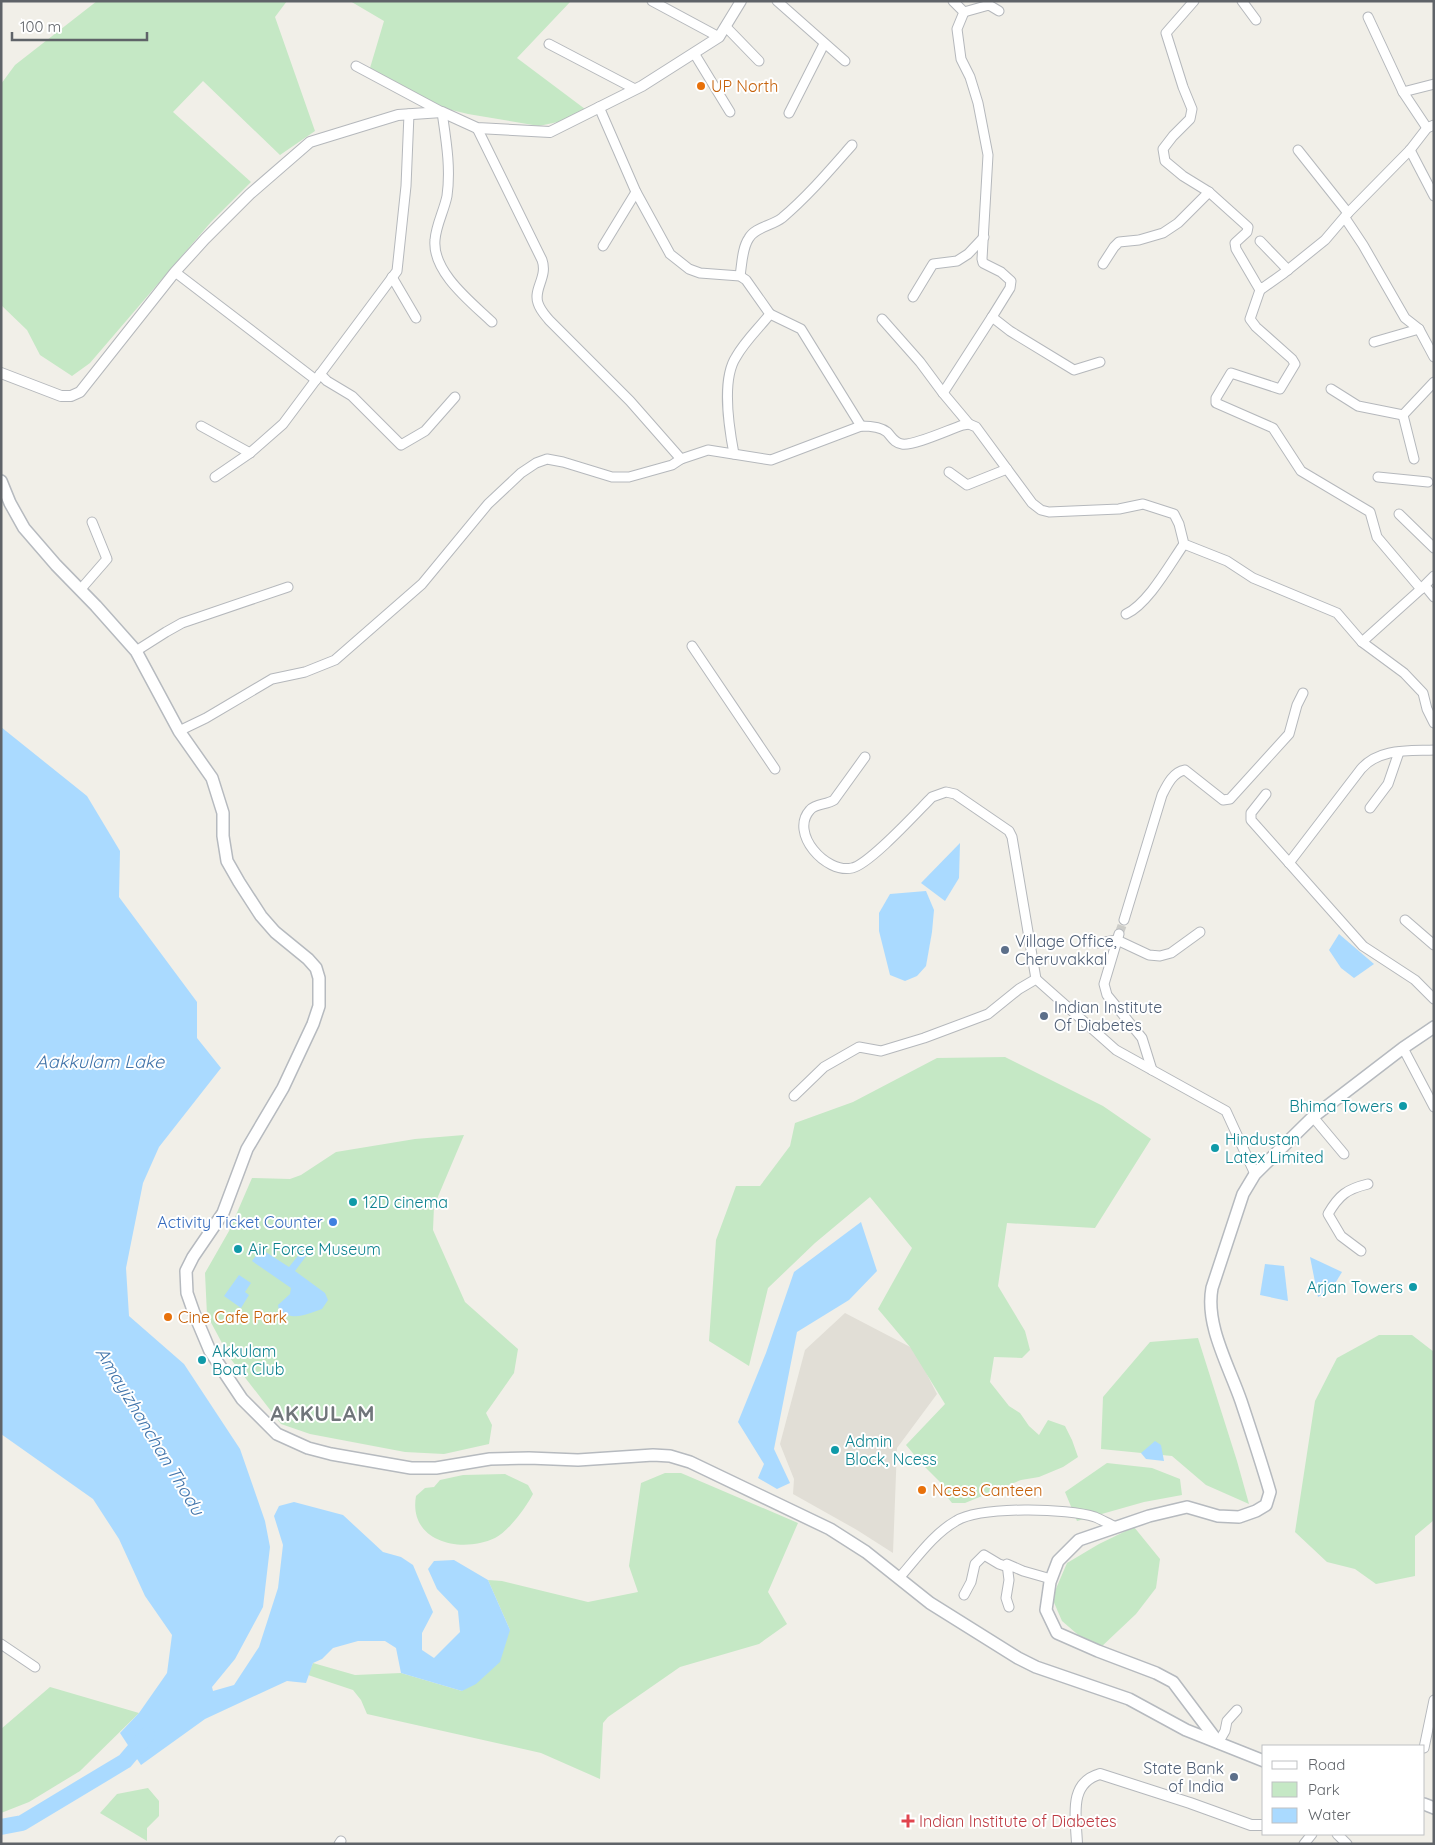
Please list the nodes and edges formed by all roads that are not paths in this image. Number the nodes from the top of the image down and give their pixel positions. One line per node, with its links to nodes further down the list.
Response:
1 (652, 1): 12 (street)
2 (741, 1): 11 (street)
3 (777, 1): 14 (street)
4 (953, 1): 8 (street)
5 (1194, 1): 33 (street)
6 (1242, 1): 10 (street)
7 (998, 11): 8 (street)
8 (964, 12): 36 (street)
9 (1368, 17): 21 (street)
10 (1256, 20)
11 (726, 27): 12 (street); 16 (street)
12 (719, 37): 15 (street)
13 (550, 44): 20 (street)
14 (824, 44): 17 (street); 25 (street)
15 (694, 53): 20 (street); 24 (street)
16 (759, 60)
17 (845, 61)
18 (356, 66): 23 (street)
19 (1434, 84): 21 (street)
20 (635, 89): 22 (street)
21 (1403, 92): 27 (street)
22 (600, 107): 28 (street); 32 (street)
23 (442, 112): 26 (street); 28 (street); 50 (street)
24 (730, 112)
25 (789, 112)
26 (409, 114): 41 (street); 43 (street)
27 (1431, 126): 31 (street)
28 (477, 128): 68 (street)
29 (852, 145): 42 (street)
30 (1298, 150): 35 (street)
31 (1410, 150): 34 (street); 35 (street)
32 (636, 192): 38 (street); 42 (street)
33 (1209, 192): 39 (street); 44 (street)
34 (1434, 196)
35 (1346, 216): 40 (street); 51 (street)
36 (984, 237): 45 (street); 47 (street)
37 (1260, 241): 40 (street)
38 (603, 246)
39 (1103, 264)
40 (1288, 270): 44 (street)
41 (175, 272): 55 (street); 56 (street)
42 (740, 276): 46 (street)
43 (392, 277): 48 (street); 56 (street)
44 (1260, 290): 81 (street)
45 (913, 297)
46 (770, 314): 64 (street); 66 (street)
47 (992, 317): 54 (street); 59 (street)
48 (416, 318)
49 (882, 319): 59 (street)
50 (492, 322)
51 (1419, 329): 52 (street); 53 (street)
52 (1374, 342)
53 (1434, 357)
54 (1100, 362)
55 (1, 373)
56 (318, 377): 60 (street); 65 (street)
57 (1434, 382): 61 (street)
58 (1331, 389): 61 (street)
59 (943, 393): 62 (street)
60 (455, 398)
61 (1403, 415): 67 (street)
62 (969, 424): 64 (street); 69 (street)
63 (201, 426): 65 (street)
64 (861, 426): 66 (street)
65 (250, 453): 71 (street)
66 (734, 454): 68 (street)
67 (1414, 459)
68 (681, 460): 90 (street)
69 (1007, 469): 70 (street); 77 (street)
70 (948, 472)
71 (215, 477)
72 (1378, 477): 74 (street)
73 (1, 481): 82 (main road)
74 (1428, 482)
75 (1399, 514): 78 (street)
76 (92, 522): 82 (street)
77 (1184, 544): 84 (street); 85 (street)
78 (1434, 548)
79 (1434, 576): 81 (street)
80 (288, 587): 87 (street)
81 (1423, 588): 83 (street); 85 (street)
82 (80, 590): 87 (main road)
83 (1434, 597)
84 (1126, 614)
85 (1362, 642): 89 (street)
86 (692, 646): 94 (street)
87 (136, 651): 90 (main road)
88 (1303, 693): 98 (street)
89 (1434, 723)
90 (180, 730): 118 (main road)
91 (1434, 750): 92 (street)
92 (1399, 752): 96 (street); 97 (street)
93 (865, 757): 104 (street)
94 (775, 769)
95 (1266, 794): 97 (street)
96 (1370, 808)
97 (1289, 863): 105 (street)
98 (1124, 920)
99 (1405, 920): 103 (street)
100 (1200, 932): 101 (street)
101 (1118, 937): 102 (street); 108 (street)
102 (1100, 943)
103 (1434, 945)
104 (1036, 979): 108 (street); 109 (street)
105 (1434, 999)
106 (1434, 1027): 107 (main road)
107 (1403, 1048): 110 (street); 111 (main road)
108 (1152, 1070): 113 (street)
109 (794, 1096)
110 (1434, 1107)
111 (1312, 1117): 112 (street); 113 (main road)
112 (1344, 1154)
113 (1255, 1174): 116 (main road)
114 (1368, 1184): 115 (street)
115 (1361, 1251)
116 (1116, 1527): 118 (street); 119 (main road)
117 (1008, 1567): 119 (street); 120 (street); 121 (street)
118 (899, 1578): 126 (main road)
119 (1051, 1579): 126 (main road)
120 (964, 1595)
121 (1009, 1608)
122 (1, 1644): 123 (street)
123 (35, 1667)
124 (1434, 1700): 127 (street)
125 (1237, 1710): 126 (street)
126 (1218, 1743): 128 (main road)
127 (1425, 1745)
128 (1262, 1760)
129 (1262, 1824): 131 (street)
130 (1337, 1835): 132 (street)
131 (1077, 1844)
132 (1347, 1844)

